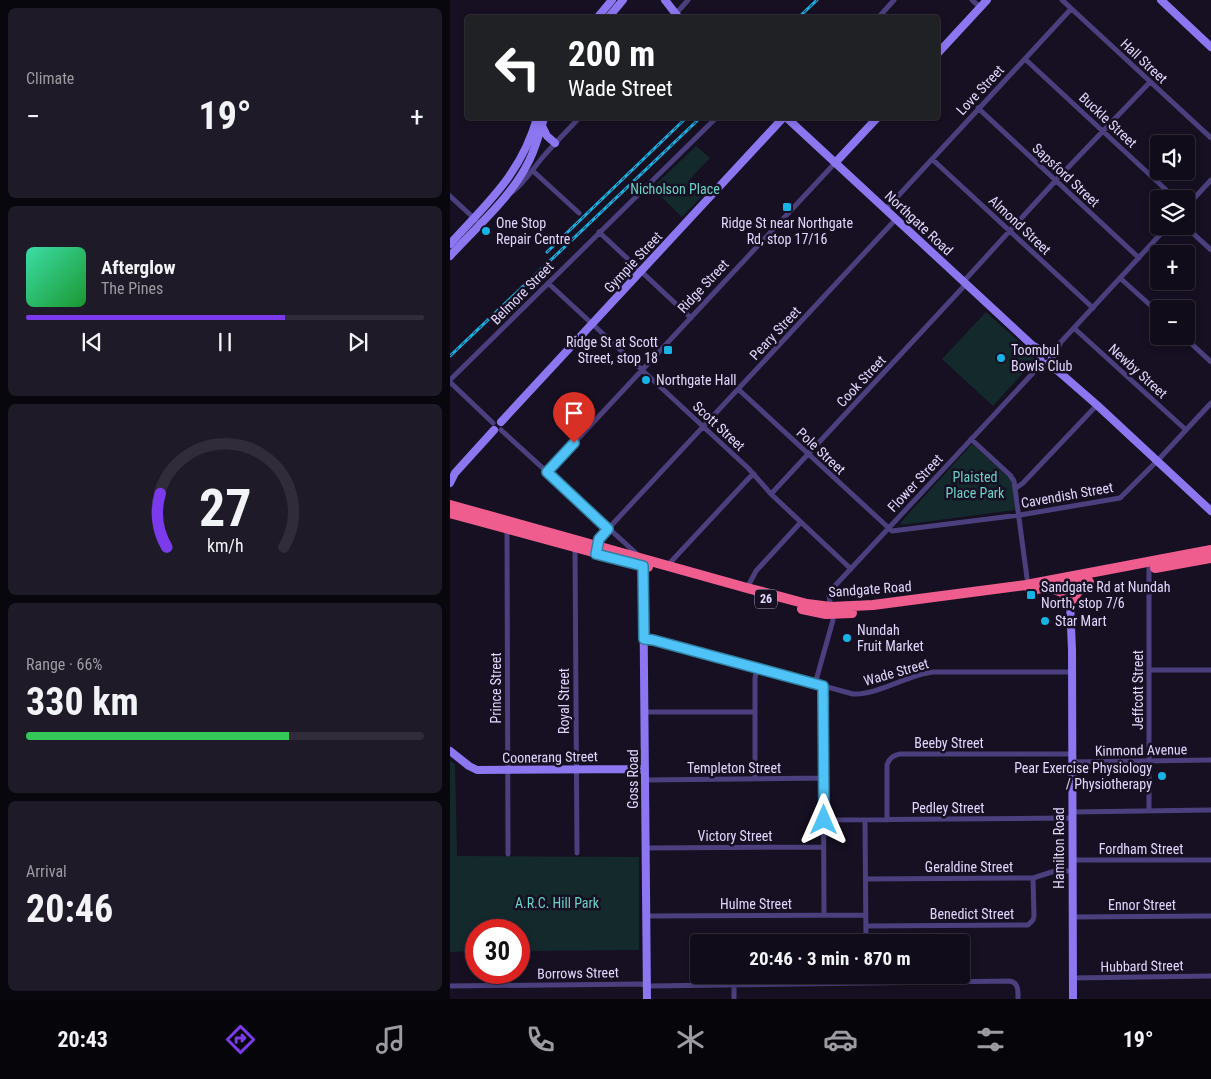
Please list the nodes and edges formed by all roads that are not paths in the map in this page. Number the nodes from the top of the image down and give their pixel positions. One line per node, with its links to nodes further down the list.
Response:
1 (612, 0): 12 (street)
2 (623, 0): 13 (street)
3 (664, 0): 14 (street)
4 (688, 0): 15 (street)
5 (894, 0): 16 (street)
6 (972, 0): 10 (street)
7 (987, 0): 10 (street)
8 (1062, 0): 11 (street, Hall Street)
9 (1161, 0): 17 (street)
10 (980, 7): 18 (street)
11 (1071, 9): 19 (street, Love Street); 20 (street, Hall Street)
12 (599, 15)
13 (610, 15)
14 (674, 15)
15 (676, 15)
16 (881, 15)
17 (1211, 47)
18 (940, 51)
19 (1025, 59): 21 (street, Love Street); 30 (street, Buckle Street)
20 (1150, 82): 30 (street, Cook Street); 31 (street, Hall Street)
21 (978, 108): 33 (street, Love Street); 37 (street, Sapsford Street)
22 (536, 120): 45 (street)
23 (544, 120): 29 (street)
24 (577, 120): 32 (street)
25 (714, 120): 47 (street, Belmore Street)
26 (783, 120): 54 (street, Gympie Street)
27 (787, 120): 34 (street, Northgate Road)
28 (876, 120): 34 (street, Ridge Street)
29 (542, 126): 32 (street); 40 (street)
30 (1103, 131): 37 (street, Cook Street); 38 (street, Buckle Street)
31 (1211, 138)
32 (555, 143): 35 (street)
33 (932, 159): 42 (street, Love Street); 46 (street, Almond Street)
34 (835, 162): 42 (street, Northgate Road); 60 (street, Ridge Street)
35 (533, 171): 40 (street); 43 (street)
36 (1211, 180): 41 (street)
37 (1056, 181): 46 (street, Cook Street); 53 (street, Sapsford Street)
38 (1166, 190)
39 (450, 196): 45 (street)
40 (505, 196): 45 (street)
41 (1195, 197)
42 (886, 210): 44 (street, Northgate Road)
43 (579, 213)
44 (896, 219): 57 (street, Northgate Road); 68 (street, Peary Street)
45 (477, 221): 50 (street); 52 (street)
46 (1010, 231): 57 (street, Cook Street); 59 (street, Almond Street)
47 (599, 232): 54 (street); 56 (street, Belmore Street)
48 (1160, 235): 53 (street, Flower Street)
49 (1195, 235): 51 (street)
50 (450, 244)
51 (1211, 250)
52 (450, 256)
53 (1139, 258): 55 (street, Flower Street)
54 (641, 271): 60 (street); 61 (street, Gympie Street)
55 (1120, 278): 58 (street); 59 (street, Flower Street)
56 (548, 282): 61 (street, Scott Street); 67 (street, Belmore Street)
57 (965, 282): 64 (street, Northgate Road); 75 (street, Cook Street)
58 (1150, 305)
59 (1093, 308): 62 (street, Flower Street)
60 (691, 318): 66 (street, Ridge Street)
61 (592, 324): 66 (street, Scott Street); 71 (street, Gympie Street)
62 (1074, 328): 64 (street, Flower Street); 73 (street, Newby Street)
63 (1193, 345): 65 (street)
64 (1046, 358): 70 (street, Northgate Road); 74 (street, Flower Street)
65 (1211, 362)
66 (642, 370): 72 (street, Scott Street); 77 (street, Ridge Street)
67 (450, 381): 71 (street)
68 (738, 389): 72 (street, Peary Street); 75 (street, Pole Street)
69 (1211, 403): 73 (street, Cavendish Street)
70 (1097, 405): 76 (street, Northgate Road); 80 (street)
71 (497, 426): 77 (street); 79 (street, Gympie Street)
72 (703, 426): 78 (street, Scott Street); 89 (street, Peary Street)
73 (1186, 430): 76 (street, Cavendish Street)
74 (971, 439): 80 (street); 88 (street, Flower Street)
75 (808, 454): 81 (street, Cook Street); 88 (street, Pole Street)
76 (1157, 461): 83 (street, Northgate Road); 85 (street, Cavendish Street)
77 (547, 472): 89 (street)
78 (754, 474): 81 (street, Scott Street); 95 (street)
79 (450, 483)
80 (1016, 488): 85 (street)
81 (772, 494): 86 (street, Scott Street)
82 (450, 505): 87 (highway, Sandgate Road / 26)
83 (1211, 511)
84 (450, 513): 87 (highway, Sandgate Road / 26)
85 (1020, 515): 88 (street, Cavendish Street); 98 (street)
86 (801, 522): 96 (street, Scott Street); 101 (street)
87 (508, 525): 90 (highway, Sandgate Road / 26); 91 (highway, Sandgate Road / 26); 119 (street, Prince Street)
88 (889, 528): 96 (street, Flower Street)
89 (608, 529): 91 (street, Peary Street); 94 (street)
90 (575, 548): 91 (highway, Sandgate Road / 26); 120 (street, Royal Street)
91 (597, 550): 94 (highway, Sandgate Road / 26)
92 (1211, 550): 100 (highway, Sandgate Road / 26)
93 (1211, 558): 97 (highway, Sandgate Road / 26)
94 (642, 561): 95 (highway, Sandgate Road / 26); 104 (highway, Sandgate Road / 26); 105 (street, Goss Road)
95 (667, 566): 101 (highway, Sandgate Road / 26)
96 (851, 568): 104 (street, Flower Street)
97 (1149, 569): 99 (highway, Sandgate Road / 26); 107 (street, Jeffcott Street)
98 (1027, 578)
99 (1093, 580): 100 (highway, Sandgate Road / 26); 103 (highway)
100 (1069, 581): 102 (highway, Sandgate Road / 26); 103 (street, Hamilton Road); 104 (highway, Sandgate Road / 26)
101 (747, 588): 104 (highway, Sandgate Road / 26)
102 (1050, 588): 103 (highway); 104 (highway, Sandgate Road / 26)
103 (1070, 602): 109 (street, Hamilton Road)
104 (832, 611): 110 (street, Flower Street)
105 (644, 639): 106 (street, Wade Street); 112 (street, Goss Road)
106 (757, 668): 110 (street, Wade Street); 113 (street)
107 (1149, 670): 108 (street); 117 (street, Jeffcott Street)
108 (1211, 670)
109 (1072, 672): 111 (street, Wade Street); 115 (street, Hamilton Road)
110 (815, 684): 111 (street, Wade Street)
111 (823, 686): 121 (street)
112 (645, 712): 113 (street); 118 (street, Goss Road)
113 (755, 712): 122 (street)
114 (450, 750): 119 (street, Coonerang Street)
115 (1071, 758): 117 (street, Kinmond Avenue); 126 (street, Hamilton Road); 129 (street, Beeby Street)
116 (1211, 760): 117 (street, Kinmond Avenue)
117 (1149, 761): 125 (street, Jeffcott Street)
118 (645, 769): 120 (street, Coonerang Street); 123 (street, Goss Road)
119 (508, 770): 120 (street, Coonerang Street); 133 (street, Prince Street)
120 (576, 770): 132 (street, Royal Street)
121 (824, 778): 122 (street, Templeton Street); 127 (street)
122 (756, 779): 123 (street, Templeton Street)
123 (645, 780): 131 (street, Goss Road)
124 (1211, 810): 125 (street, Pedley Street)
125 (1149, 811): 126 (street, Pedley Street)
126 (1072, 815): 129 (street, Pedley Street); 134 (street, Hamilton Road)
127 (824, 820): 128 (street, Pedley Street); 130 (street)
128 (865, 820): 129 (street, Pedley Street); 138 (street)
129 (887, 820)
130 (824, 847): 131 (street, Victory Street); 139 (street)
131 (646, 848): 141 (street, Goss Road)
132 (577, 853)
133 (508, 854)
134 (1072, 860): 135 (street, Fordham Street); 136 (street, Hamilton Road)
135 (1211, 860)
136 (1072, 871): 137 (street, Geraldine Street); 143 (street, Hamilton Road)
137 (1033, 878): 138 (street, Geraldine Street); 144 (street, Benedict Street)
138 (866, 879): 140 (street)
139 (824, 915): 140 (street, Hulme Street); 141 (street, Hulme Street)
140 (866, 915): 144 (street)
141 (646, 916): 150 (street, Goss Road)
142 (1211, 916): 143 (street, Ennor Street)
143 (1072, 917): 147 (street, Hamilton Road)
144 (866, 926): 145 (street)
145 (866, 934)
146 (1211, 976): 147 (street, Hubbard Street)
147 (1072, 978): 156 (street, Hamilton Road)
148 (970, 982): 155 (street, Borrows Street)
149 (800, 984): 151 (street, Borrows Street)
150 (647, 985): 151 (street, Borrows Street); 152 (street, Borrows Street); 153 (street, Goss Road)
151 (734, 985): 154 (street)
152 (450, 986)
153 (647, 999)
154 (734, 999)
155 (1018, 999)
156 (1073, 999)

